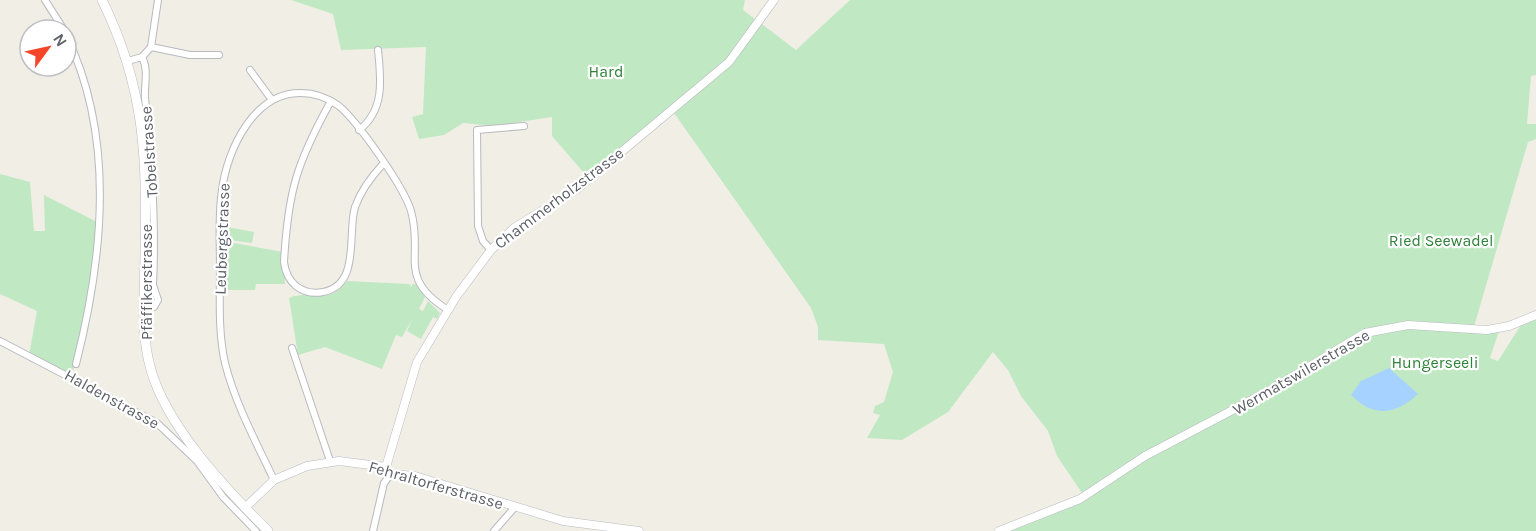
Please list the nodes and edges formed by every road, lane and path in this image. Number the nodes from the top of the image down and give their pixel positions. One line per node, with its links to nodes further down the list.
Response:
1 (45, 0): 5 (street)
2 (102, 0): 10 (main road, Pfäffikerstrasse)
3 (158, 0): 6 (street)
4 (774, 0): 18 (street, Chammerholzstrasse)
5 (56, 18)
6 (151, 46): 8 (street); 9 (street)
7 (378, 50): 16 (street)
8 (219, 55)
9 (142, 57): 10 (street); 19 (street, Tobelstrasse)
10 (128, 61): 19 (main road, Pfäffikerstrasse)
11 (78, 62): 24 (street)
12 (250, 70): 13 (street)
13 (272, 100): 14 (street); 27 (street, Leubergstrasse)
14 (331, 101): 16 (street); 17 (street)
15 (524, 126): 18 (street)
16 (359, 130): 17 (street)
17 (383, 164): 20 (street)
18 (491, 250): 20 (street, Chammerholzstrasse)
19 (145, 307): 29 (main road, Pfäffikerstrasse)
20 (448, 310): 26 (street, Chammerholzstrasse)
21 (1536, 315): 35 (street, Wermatswilerstrasse)
22 (0, 341): 30 (street, Haldenstrasse)
23 (292, 348): 25 (street)
24 (76, 364)
25 (330, 461): 26 (street, Fehraltorferstrasse); 27 (street, Fehraltorferstrasse)
26 (388, 470): 28 (street, Fehraltorferstrasse); 32 (street, Chammerholzstrasse)
27 (274, 480): 29 (street, Fehraltorferstrasse)
28 (515, 507): 33 (street); 34 (street, Fehraltorferstrasse)
29 (245, 508): 31 (main road, Pfäffikerstrasse)
30 (255, 531)
31 (268, 531)
32 (373, 531)
33 (494, 531)
34 (639, 531)
35 (999, 531)

